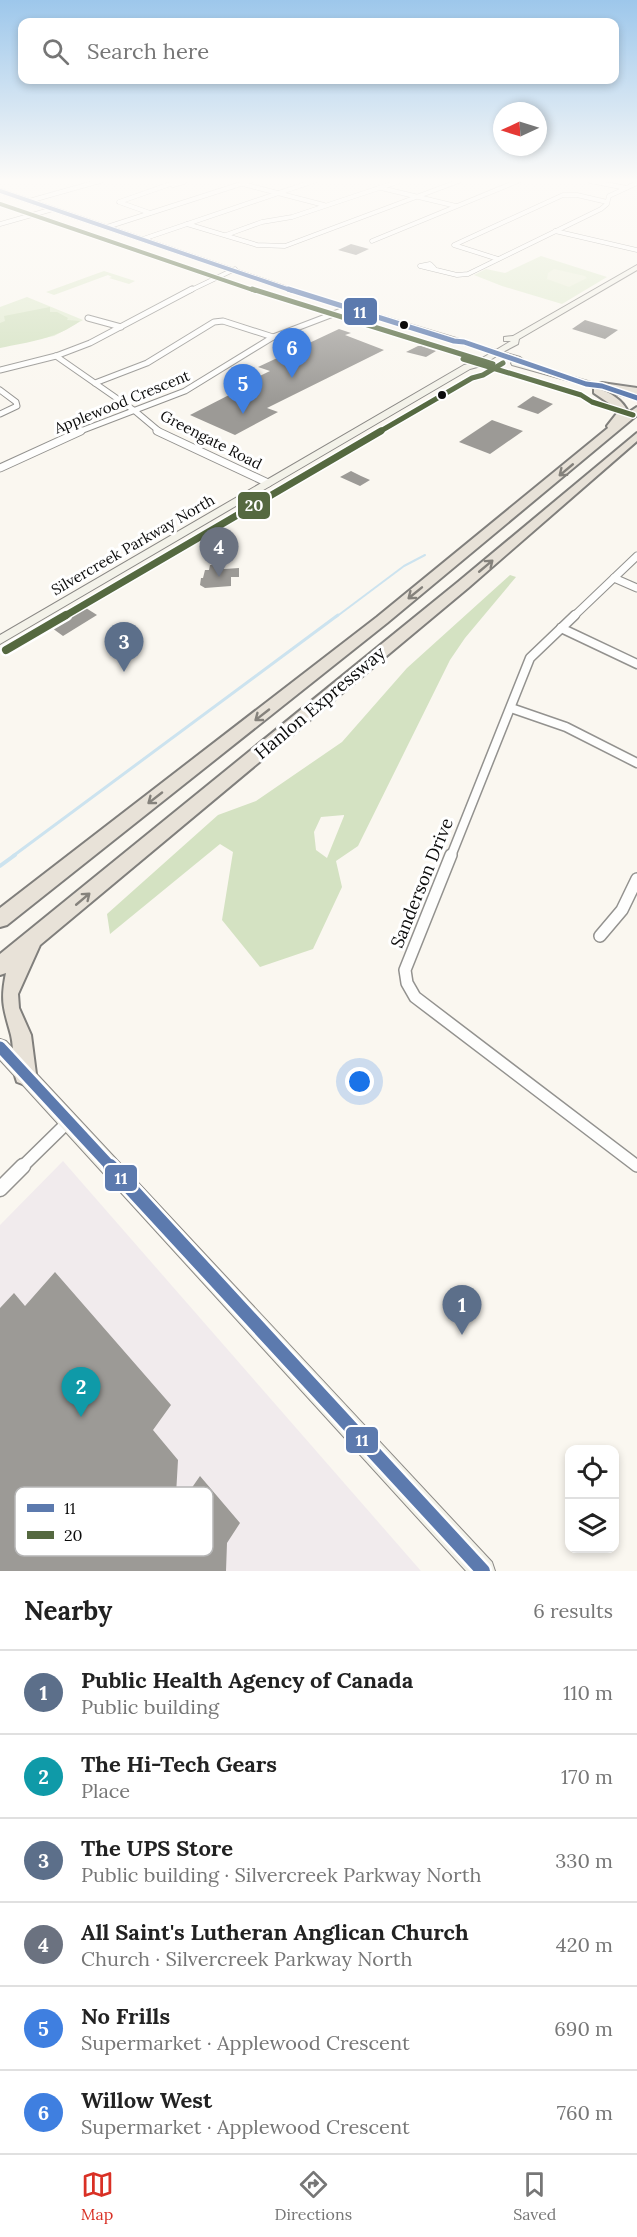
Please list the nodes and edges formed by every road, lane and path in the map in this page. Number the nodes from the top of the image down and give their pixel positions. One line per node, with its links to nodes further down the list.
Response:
1 (191, 254): 7 (main road)
2 (481, 254): 4 (street)
3 (508, 254): 4 (street)
4 (498, 259): 6 (street)
5 (637, 267): 12 (main road, Silvercreek Parkway North)
6 (434, 268)
7 (235, 269): 8 (main road); 10 (street)
8 (349, 308): 11 (street, Applewood Crescent); 12 (main road)
9 (87, 318): 10 (street)
10 (121, 327): 13 (street)
11 (273, 337): 15 (street); 22 (street, Applewood Crescent)
12 (490, 353): 16 (main road); 27 (main road, Silvercreek Parkway North)
13 (56, 356): 14 (street); 15 (street, Greengate Road)
14 (0, 370)
15 (95, 383): 22 (street, Greengate Road)
16 (600, 389): 18 (highway); 19 (main road); 20 (main road); 24 (highway)
17 (0, 390): 23 (street)
18 (637, 391)
19 (637, 398)
20 (637, 404)
21 (637, 410): 24 (highway, Hanlon Expressway)
22 (135, 411): 26 (street, Applewood Crescent); 27 (street, Greengate Road)
23 (0, 414)
24 (611, 433): 37 (highway, Hanlon Expressway, one-way to 37)
25 (637, 436): 41 (highway, Hanlon Expressway, one-way to 25)
26 (0, 468)
27 (268, 483): 32 (main road, Silvercreek Parkway North)
28 (637, 556): 29 (street, Sanderson Drive)
29 (614, 578): 30 (street); 31 (street, Sanderson Drive)
30 (637, 588)
31 (561, 628): 33 (street); 34 (street, Sanderson Drive)
32 (0, 640)
33 (637, 664)
34 (511, 708): 35 (street); 46 (street, Sanderson Drive)
35 (637, 763)
36 (637, 879): 40 (street)
37 (28, 897): 38 (highway); 39 (highway, Hanlon Expressway)
38 (0, 910)
39 (0, 919)
40 (600, 936)
41 (38, 937): 42 (highway, Hanlon Expressway); 44 (highway)
42 (0, 966)
43 (0, 1047): 44 (main road)
44 (25, 1074): 45 (main road)
45 (69, 1121): 47 (street); 48 (main road)
46 (637, 1166)
47 (0, 1189)
48 (483, 1571)

